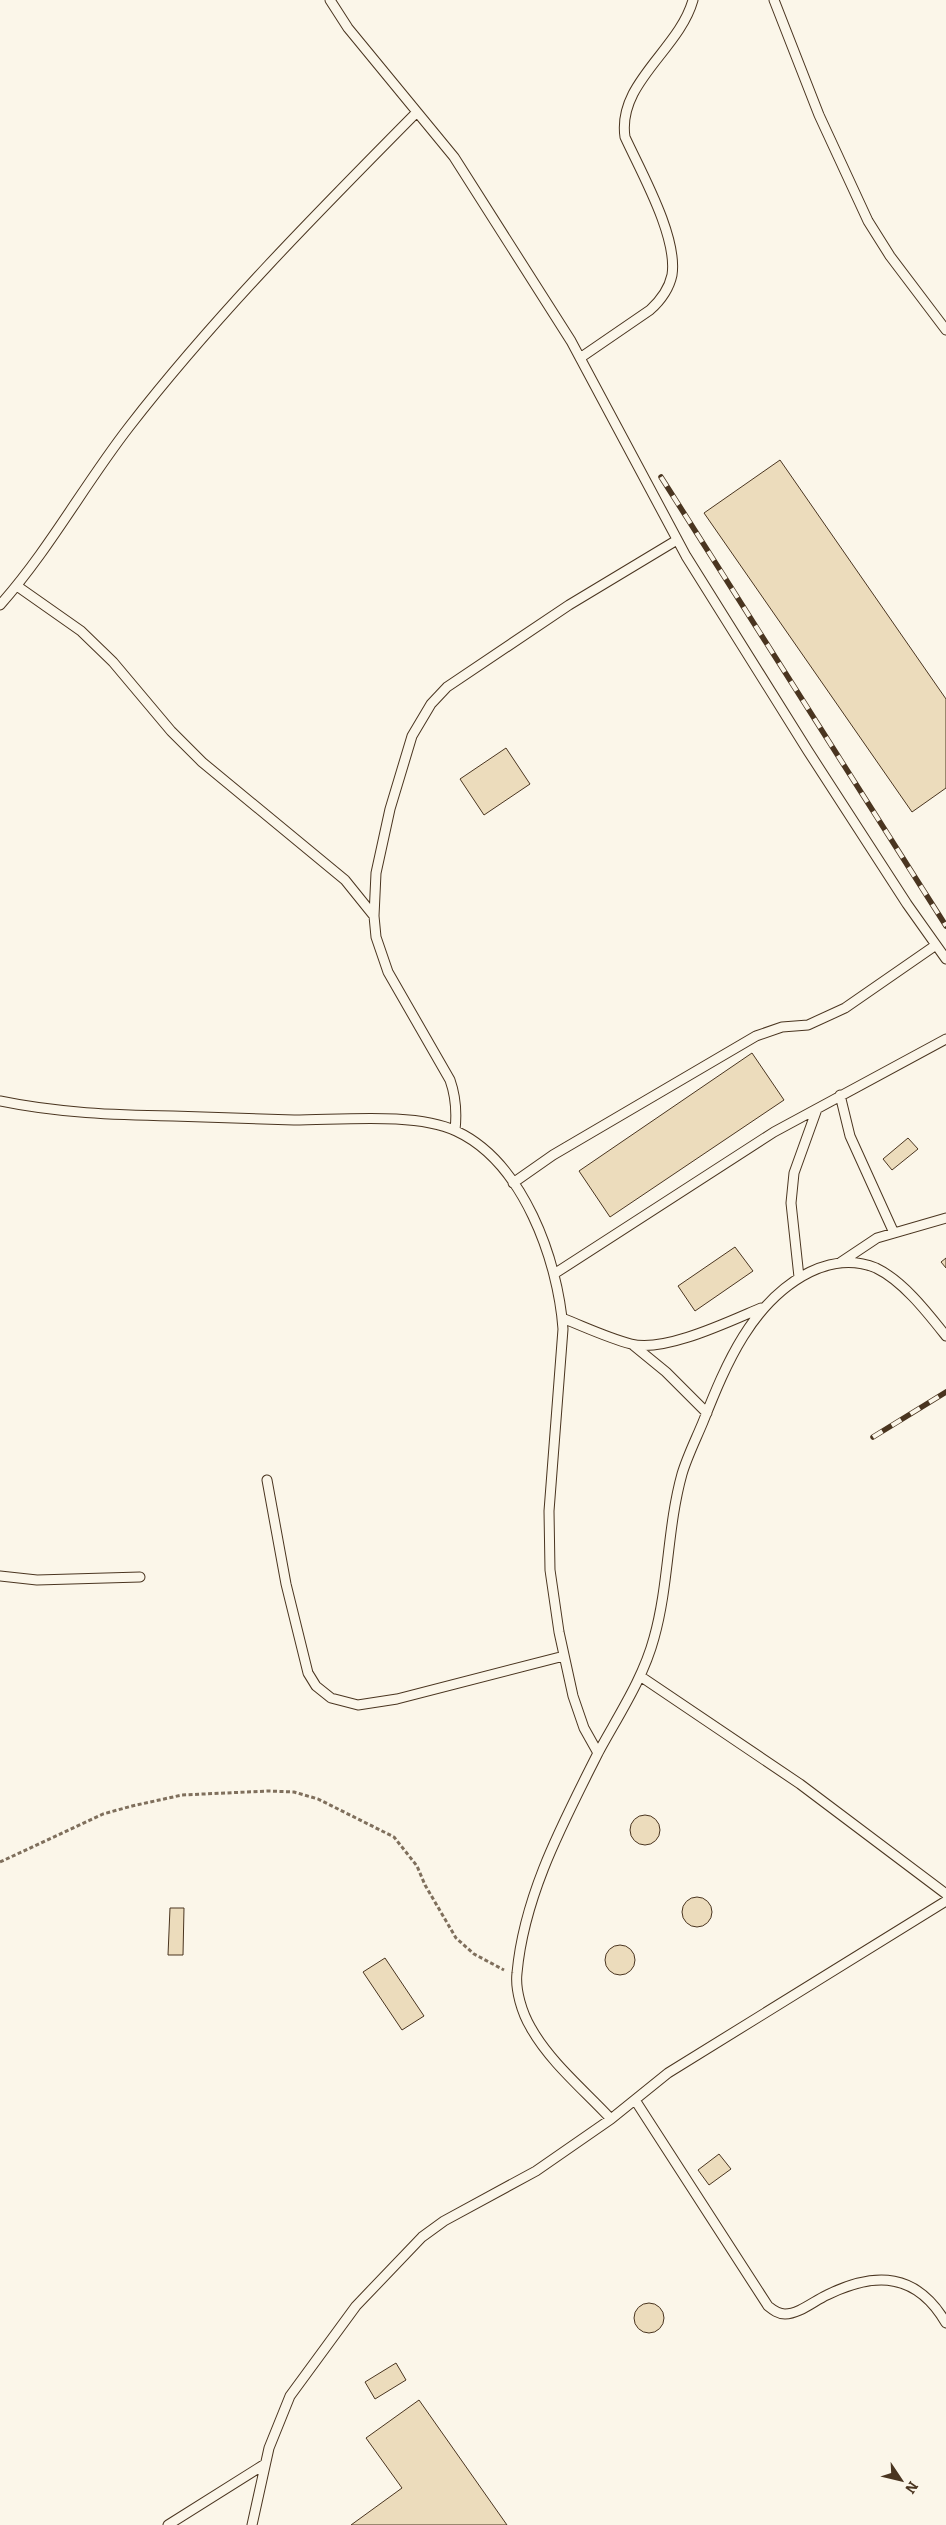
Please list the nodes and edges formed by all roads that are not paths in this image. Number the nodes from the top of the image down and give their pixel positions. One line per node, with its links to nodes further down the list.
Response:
1 (330, 0): 4 (lane)
2 (693, 0): 6 (lane)
3 (774, 0): 5 (lane)
4 (417, 112): 6 (lane); 8 (lane)
5 (946, 330)
6 (580, 358): 7 (lane)
7 (677, 540): 10 (lane); 11 (lane)
8 (17, 586): 9 (lane); 10 (lane)
9 (0, 605)
10 (374, 916): 17 (lane)
11 (936, 945): 12 (lane); 18 (lane)
12 (946, 959)
13 (946, 1039): 14 (lane)
14 (840, 1096): 16 (lane); 20 (lane)
15 (0, 1101): 17 (lane)
16 (817, 1108): 22 (lane); 23 (lane)
17 (455, 1130): 18 (lane)
18 (513, 1183): 22 (lane)
19 (946, 1218): 20 (lane)
20 (894, 1233): 21 (lane)
21 (841, 1262): 23 (lane); 26 (lane)
22 (554, 1274): 25 (lane)
23 (799, 1277): 24 (lane)
24 (762, 1307): 27 (lane); 28 (lane)
25 (562, 1318): 27 (lane); 32 (lane)
26 (946, 1336)
27 (633, 1345): 28 (lane)
28 (707, 1413): 33 (lane)
29 (267, 1480): 32 (lane)
30 (0, 1576): 31 (lane)
31 (140, 1577)
32 (564, 1656): 34 (lane)
33 (640, 1676): 34 (lane); 35 (lane)
34 (598, 1753): 38 (lane)
35 (946, 1894)
36 (946, 1901): 37 (lane)
37 (635, 2100): 38 (lane); 39 (lane)
38 (611, 2118): 40 (lane)
39 (946, 2323)
40 (265, 2464): 41 (lane); 42 (lane)
41 (168, 2525)
42 (252, 2525)

